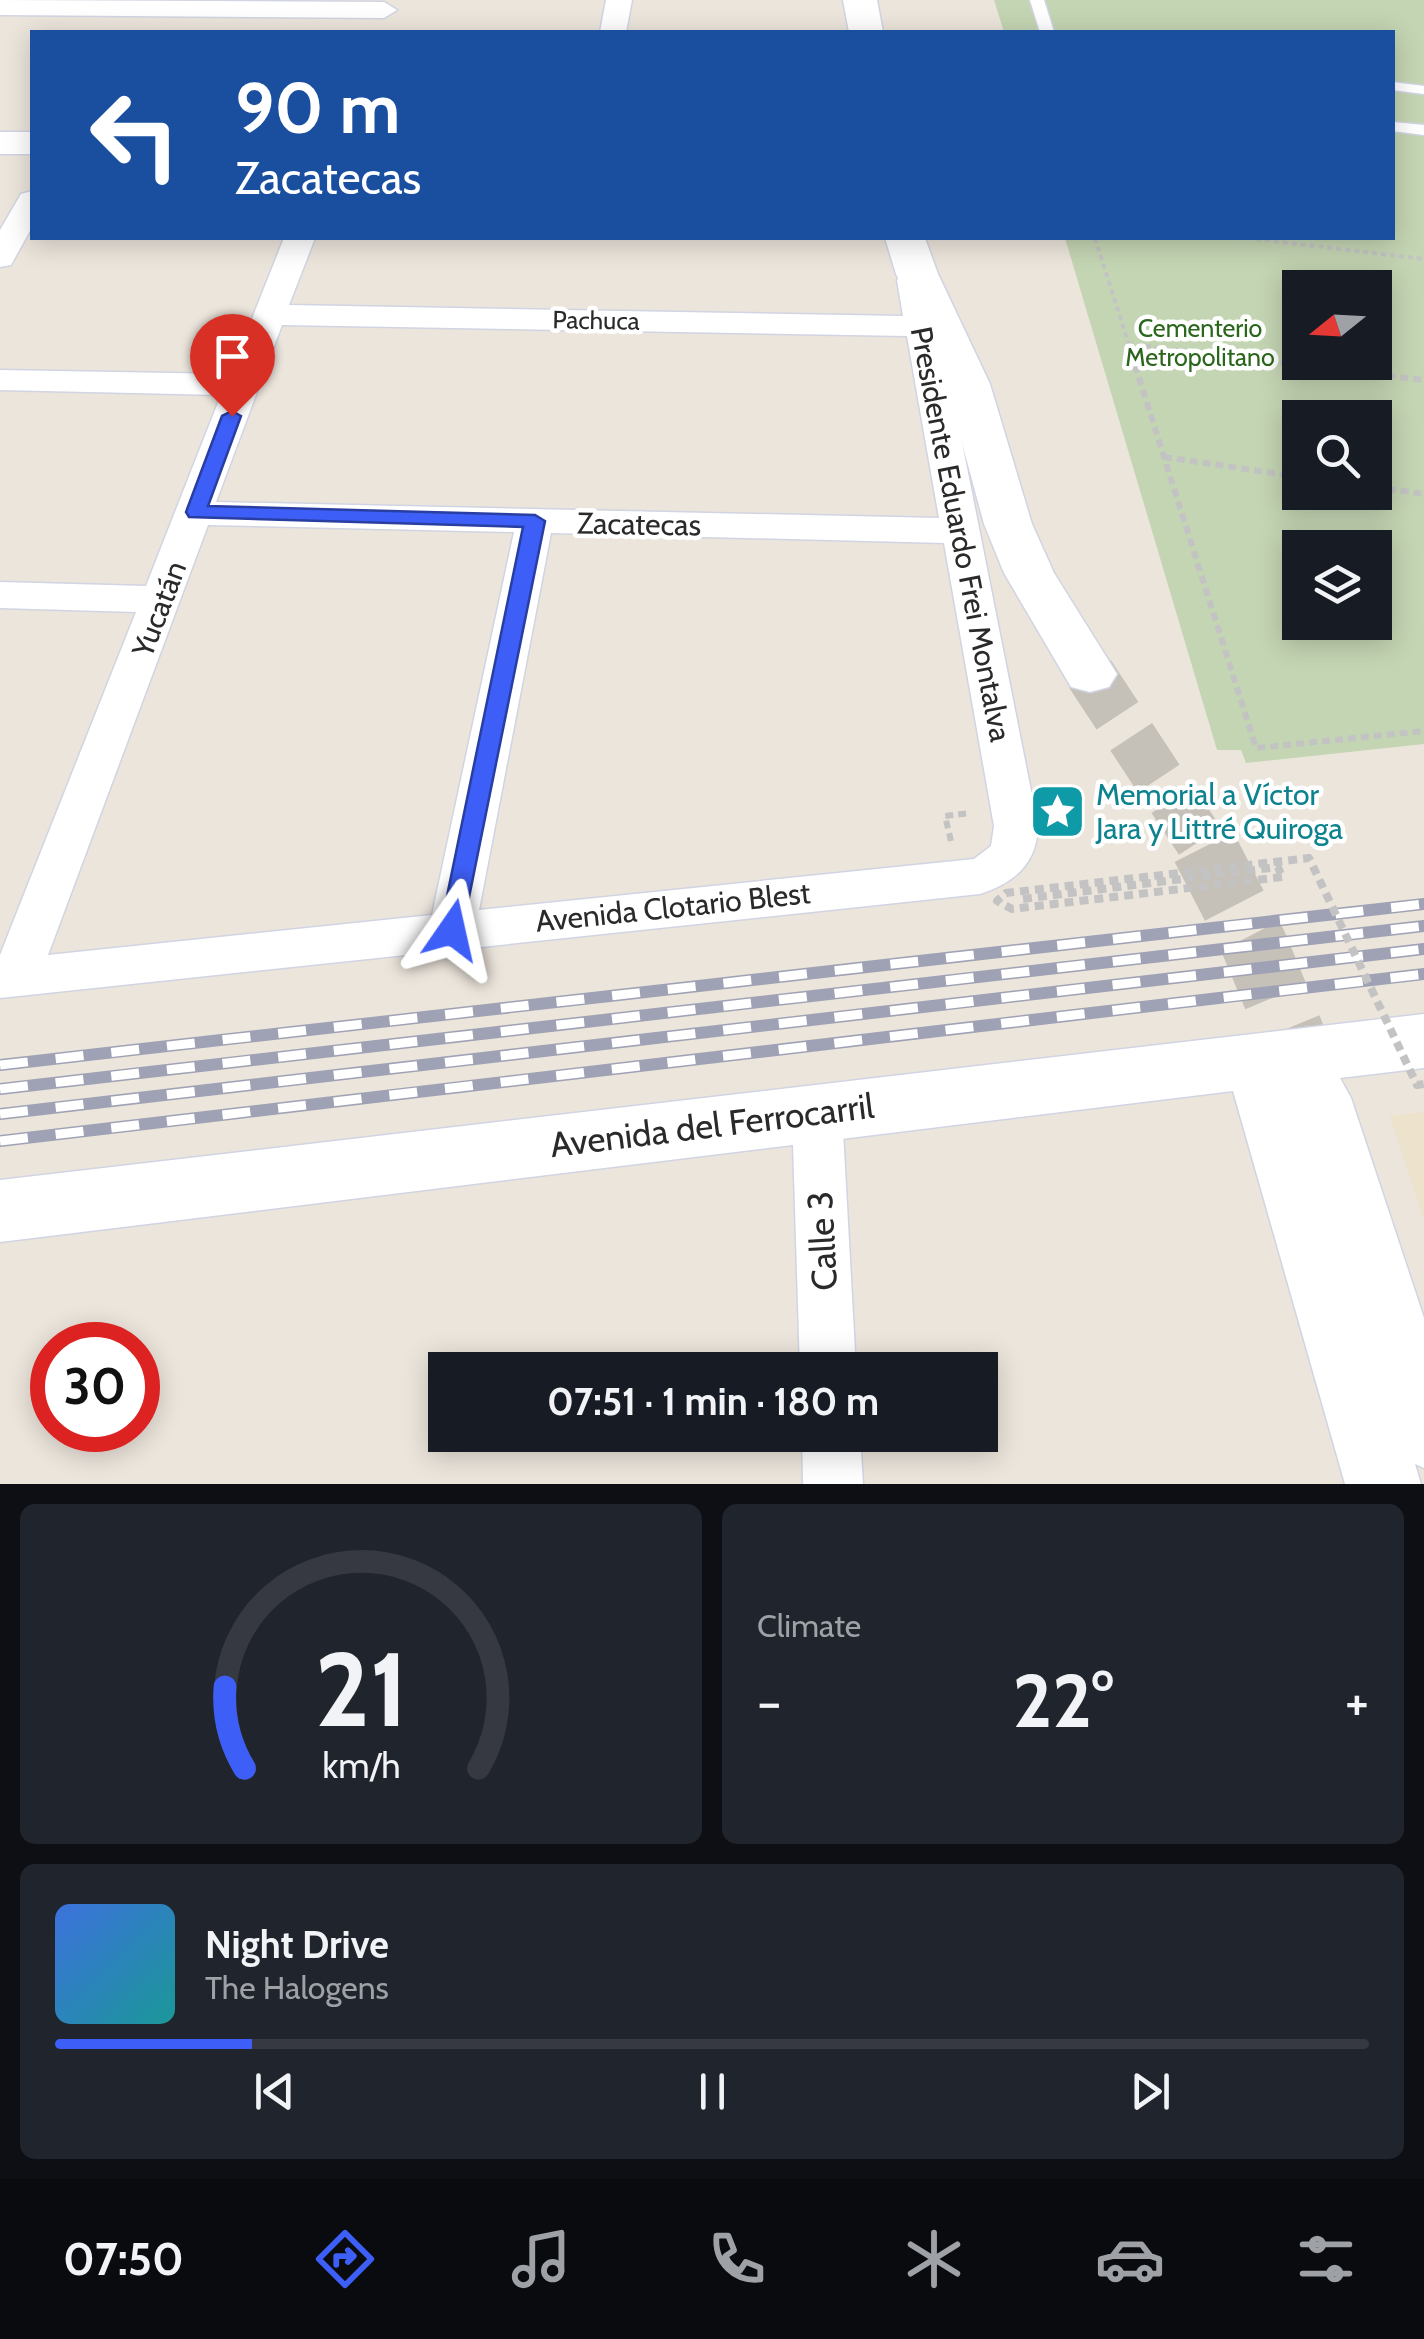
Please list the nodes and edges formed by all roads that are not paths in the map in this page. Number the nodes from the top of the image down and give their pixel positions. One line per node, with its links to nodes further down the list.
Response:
1 (619, 0): 6 (street)
2 (860, 0): 7 (street)
3 (1037, 0): 8 (lane)
4 (0, 7): 5 (street)
5 (382, 14)
6 (613, 30)
7 (866, 30)
8 (1047, 30)
9 (1395, 86): 10 (lane)
10 (1424, 90)
11 (1395, 126): 12 (lane)
12 (1424, 130)
13 (0, 143): 14 (street)
14 (30, 144)
15 (30, 204): 18 (street)
16 (297, 240): 19 (street, Yucatán)
17 (905, 240): 20 (street, Presidente Eduardo Frei Montalva); 28 (street, Presidente Eduardo Frei Montalva)
18 (0, 258)
19 (270, 314): 20 (street, Pachuca); 22 (street, Yucatán)
20 (922, 326): 25 (street, Presidente Eduardo Frei Montalva)
21 (0, 380): 22 (street)
22 (244, 384): 23 (street, Yucatán)
23 (196, 512): 24 (street, Zacatecas); 27 (street, Yucatán)
24 (535, 521): 25 (street, Zacatecas); 30 (street)
25 (962, 531): 29 (street, Presidente Eduardo Frei Montalva)
26 (0, 595): 27 (street)
27 (162, 600): 31 (street, Yucatán)
28 (1090, 674)
29 (1014, 817): 30 (street, Avenida Clotario Blest)
30 (452, 930): 31 (street, Avenida Clotario Blest)
31 (7, 979)
32 (1424, 1041): 33 (street, Avenida del Ferrocarril)
33 (1257, 1061): 35 (street, Avenida del Ferrocarril); 41 (street)
34 (1318, 1098): 38 (street)
35 (817, 1112): 36 (street, Avenida del Ferrocarril); 37 (street, Calle 3)
36 (0, 1212)
37 (827, 1352)
38 (1424, 1431)
39 (832, 1452): 40 (street)
40 (833, 1484)
41 (1383, 1484)

